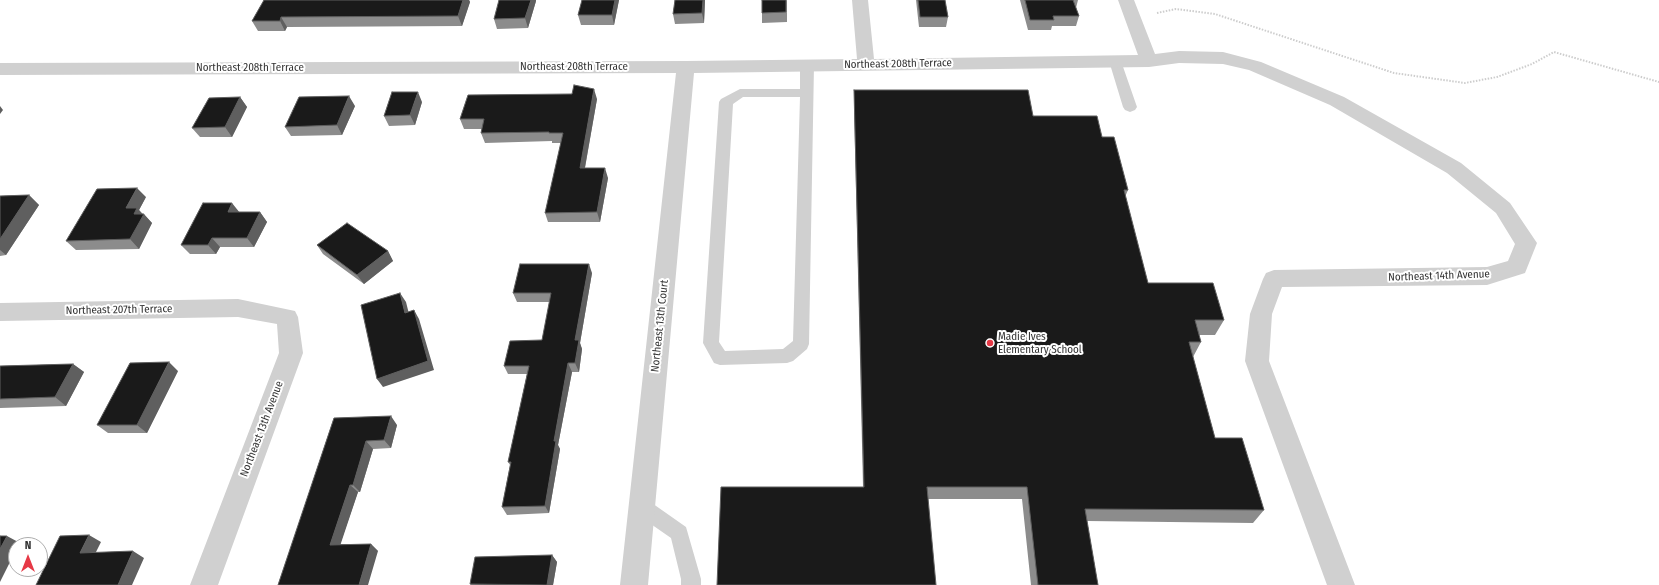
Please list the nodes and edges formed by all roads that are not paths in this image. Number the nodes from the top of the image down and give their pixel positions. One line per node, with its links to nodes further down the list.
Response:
1 (860, 0): 5 (street)
2 (1126, 0): 4 (street)
3 (1115, 61): 4 (street, Northeast 208th Terrace); 5 (street, Northeast 208th Terrace); 10 (lane)
4 (1148, 61): 17 (street, Northeast 14th Avenue)
5 (866, 65): 6 (street, Northeast 208th Terrace)
6 (807, 66): 7 (street, Northeast 208th Terrace); 9 (lane)
7 (686, 67): 8 (street, Northeast 208th Terrace); 13 (street, Northeast 13th Court)
8 (0, 69)
9 (807, 93): 9 (lane)
10 (1130, 107)
11 (238, 308): 12 (street, Northeast 207th Terrace); 14 (street, Northeast 13th Avenue)
12 (0, 312)
13 (642, 507): 15 (street, Northeast 13th Court); 16 (lane)
14 (204, 585)
15 (634, 585)
16 (691, 585)
17 (1341, 585)

